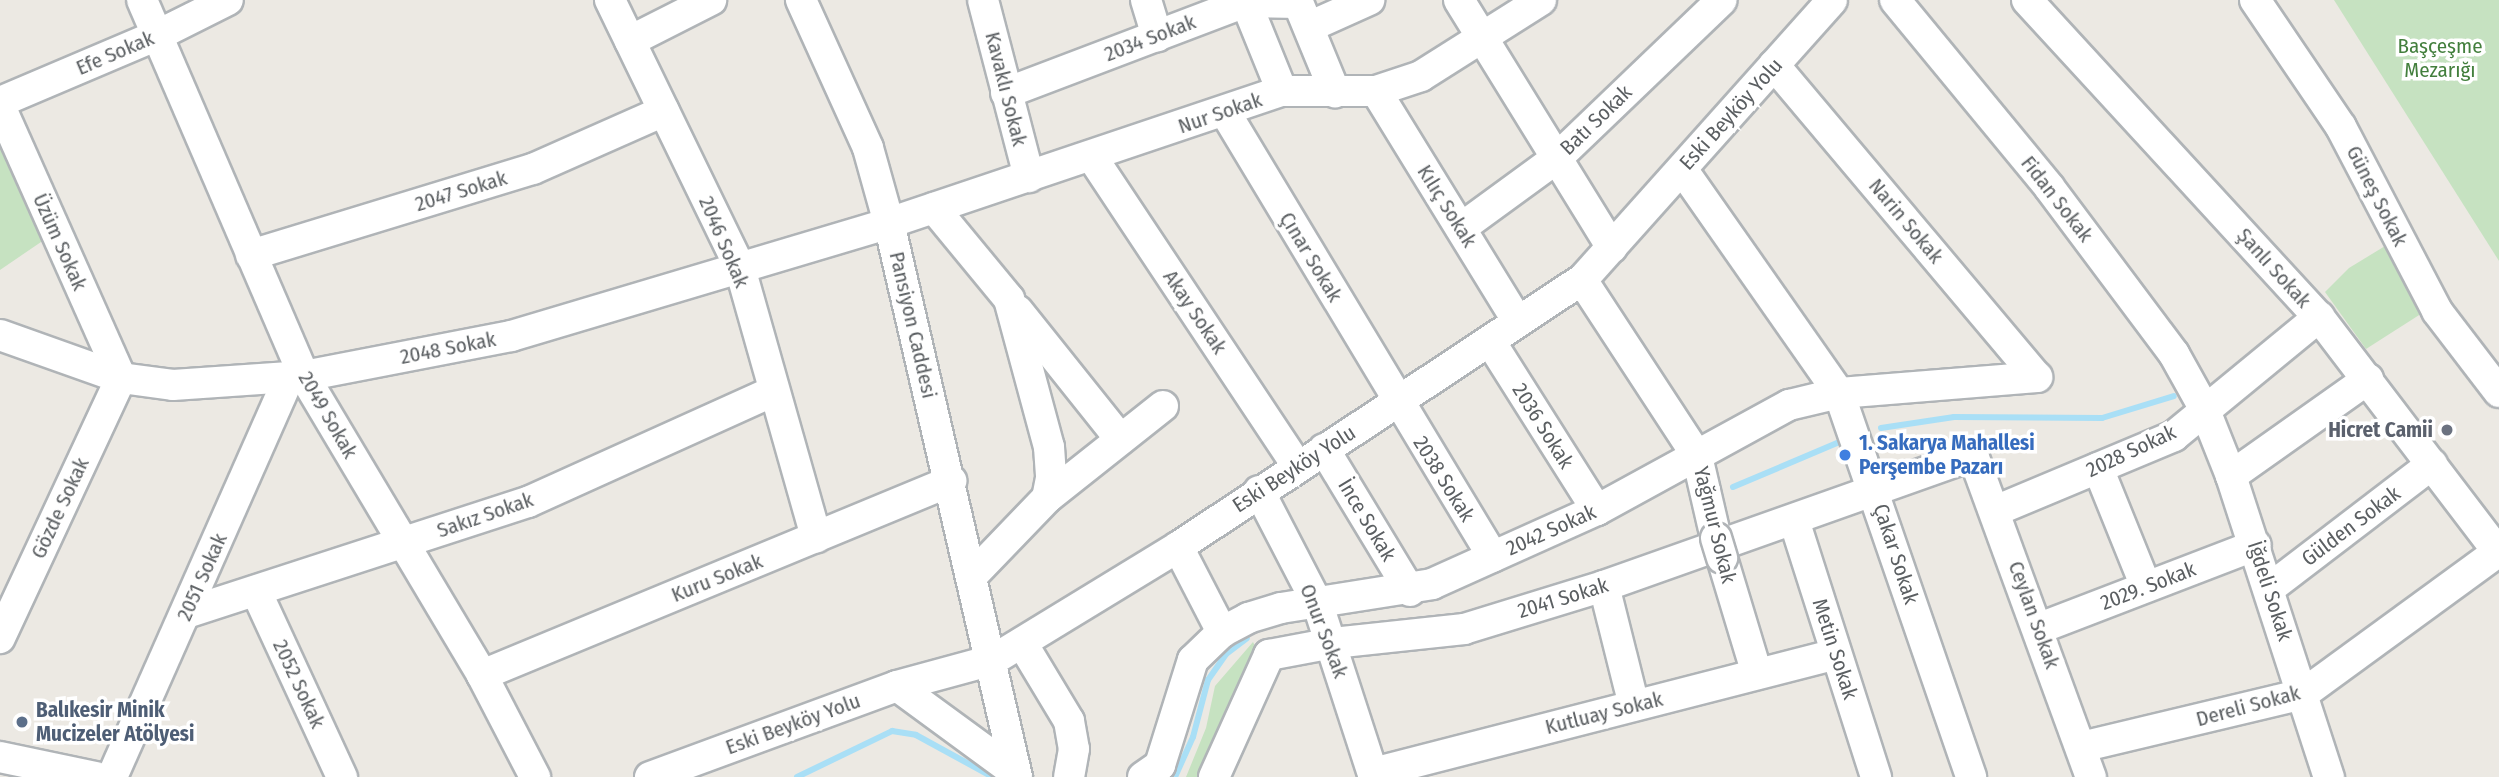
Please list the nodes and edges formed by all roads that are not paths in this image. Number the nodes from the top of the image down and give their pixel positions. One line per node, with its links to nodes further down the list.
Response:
1 (142, 0): 18 (street, 2049 Sokak)
2 (228, 0): 18 (street, Efe Sokak)
3 (610, 0): 21 (street, 2046 Sokak)
4 (711, 0): 21 (street)
5 (801, 0): 35 (street, Pansiyon Caddesi)
6 (983, 0): 26 (street, Kavaklı Sokak)
7 (1146, 0): 19 (street)
8 (1369, 0): 17 (street)
9 (1459, 0): 20 (street)
10 (1541, 0): 20 (street, Nur Sokak)
11 (1721, 0): 31 (street, Batı Sokak)
12 (1832, 0): 22 (street, Eski Beyköy Yolu)
13 (1895, 0): 55 (street, Fidan Sokak)
14 (2027, 0): 42 (street, Şanlı Sokak)
15 (2255, 0): 51 (street, Güneş Sokak)
16 (1246, 1): 17 (street, 2034 Sokak); 19 (street, 2034 Sokak); 23 (street)
17 (1302, 10): 25 (street)
18 (158, 35): 27 (street, Efe Sokak); 38 (street, 2049 Sokak)
19 (1157, 36): 26 (street, 2034 Sokak)
20 (1482, 36): 24 (street, Nur Sokak); 31 (street)
21 (630, 41): 28 (street, 2046 Sokak)
22 (1774, 65): 32 (street, Eski Beyköy Yolu); 47 (street, Narin Sokak)
23 (1282, 90): 25 (street, Nur Sokak); 29 (street, Nur Sokak)
24 (1376, 91): 25 (street, Nur Sokak); 36 (street, Kılıç Sokak)
25 (1335, 92)
26 (1006, 93): 33 (street, Kavaklı Sokak)
27 (0, 104): 48 (street, Üzüm Sokak)
28 (664, 111): 38 (street, 2047 Sokak); 39 (street, 2046 Sokak)
29 (1225, 112): 30 (street, Nur Sokak); 53 (street, Çınar Sokak)
30 (1092, 157): 33 (street, Nur Sokak); 61 (street, Akay Sokak)
31 (1557, 158): 36 (street, Batı Sokak); 37 (street)
32 (1682, 169): 37 (street, Eski Beyköy Yolu); 52 (street, Çakar Sokak)
33 (1029, 177): 34 (street, Nur Sokak)
34 (934, 208): 35 (street, Nur Sokak); 41 (street)
35 (889, 223): 39 (street, 2048 Sokak); 64 (street, Pansiyon Caddesi)
36 (1461, 228): 43 (street, Kılıç Sokak)
37 (1612, 248): 40 (street, Eski Beyköy Yolu)
38 (251, 255): 46 (street, 2049 Sokak)
39 (740, 268): 46 (street, 2048 Sokak); 50 (street, 2046 Sokak)
40 (1583, 280): 43 (street, Eski Beyköy Yolu); 59 (street, Yağmur Sokak)
41 (1009, 299): 56 (street); 67 (street)
42 (2319, 317): 49 (street, Şanlı Sokak); 55 (street, 2028 Sokak)
43 (1518, 322): 45 (street, Eski Beyköy Yolu)
44 (0, 335): 48 (street, 2048 Sokak)
45 (1490, 341): 53 (street, Eski Beyköy Yolu); 68 (street, 2036 Sokak)
46 (296, 376): 48 (street, 2048 Sokak); 72 (street, 2049 Sokak); 84 (street, 2051 Sokak)
47 (2037, 377): 52 (street, 2042 Sokak)
48 (121, 378): 87 (street, Gözde Sokak)
49 (2368, 379): 60 (street, Şanlı Sokak); 63 (street)
50 (774, 391): 71 (street, 2046 Sokak); 72 (street, Sakız Sokak)
51 (2499, 392)
52 (1839, 393): 59 (street, 2042 Sokak); 65 (street, Çakar Sokak)
53 (1396, 402): 57 (street, Eski Beyköy Yolu); 76 (street, 2038 Sokak)
54 (1164, 406): 56 (street)
55 (2204, 408): 62 (street, 2028 Sokak); 63 (street, İğdeli Sokak)
56 (1120, 439): 67 (street)
57 (1324, 449): 61 (street, Eski Beyköy Yolu); 82 (street, İnce Sokak)
58 (1973, 454): 65 (street, 2041 Sokak); 69 (street, Ceylan Sokak)
59 (1697, 456): 68 (street, 2042 Sokak); 92 (street, Yağmur Sokak)
60 (2432, 464): 75 (street, Şanlı Sokak); 80 (street, Gülden Sokak)
61 (1297, 466): 66 (street, Eski Beyköy Yolu)
62 (2098, 468): 69 (street, 2028 Sokak); 79 (street)
63 (2231, 476): 73 (street, İğdeli Sokak)
64 (951, 481): 71 (street, Kuru Sokak); 77 (street, Pansiyon Caddesi)
65 (1874, 489): 70 (street, 2041 Sokak); 110 (street, Çakar Sokak)
66 (1259, 491): 74 (street, Eski Beyköy Yolu); 83 (street, Onur Sokak)
67 (1047, 498): 77 (street)
68 (1597, 510): 76 (street, 2042 Sokak)
69 (1995, 511): 85 (street, Ceylan Sokak)
70 (1794, 520): 78 (street, 2041 Sokak); 90 (street, Metin Sokak)
71 (816, 537): 93 (street, Kuru Sokak)
72 (402, 542): 81 (street, Sakız Sokak); 93 (street, 2049 Sokak)
73 (2256, 545): 79 (street, 2029. Sokak); 80 (street, İğdeli Sokak)
74 (1178, 547): 86 (street); 88 (street, Eski Beyköy Yolu)
75 (2499, 552): 95 (street, Dereli Sokak)
76 (1493, 557): 82 (street, 2042 Sokak)
77 (973, 575): 91 (street, Pansiyon Caddesi)
78 (1604, 586): 89 (street, 2041 Sokak); 96 (street)
79 (2146, 587): 85 (street, 2029. Sokak)
80 (2270, 588): 95 (street, İğdeli Sokak)
81 (256, 591): 84 (street, Sakız Sokak); 104 (street, 2052 Sokak)
82 (1410, 591): 83 (street, 2042 Sokak)
83 (1318, 605): 86 (street, 2042 Sokak); 89 (street, Onur Sokak)
84 (186, 613): 103 (street, 2051 Sokak)
85 (2040, 628): 97 (street, Ceylan Sokak)
86 (1222, 632): 108 (street, 2042 Sokak)
87 (0, 638)
88 (1022, 643): 91 (street, Eski Beyköy Yolu); 107 (street)
89 (1333, 643): 100 (street, Onur Sokak); 109 (street, 2041 Sokak)
90 (1836, 653): 92 (street, Kutluay Sokak); 101 (street, Metin Sokak)
91 (993, 660): 94 (street, Eski Beyköy Yolu); 99 (street, Pansiyon Caddesi)
92 (1757, 674): 96 (street, Kutluay Sokak)
93 (482, 675): 105 (street, 2049 Sokak)
94 (897, 686): 99 (street); 106 (street, Eski Beyköy Yolu)
95 (2303, 694): 97 (street, Dereli Sokak); 112 (street, İğdeli Sokak)
96 (1634, 705): 100 (street, Kutluay Sokak)
97 (2081, 747): 111 (street, Ceylan Sokak)
98 (0, 757): 102 (street)
99 (1017, 775)
100 (1373, 775)
101 (1870, 775)
102 (96, 777)
103 (112, 777)
104 (342, 777)
105 (535, 777)
106 (650, 777)
107 (1069, 777)
108 (1143, 777)
109 (1214, 777)
110 (1971, 777)
111 (2091, 777)
112 (2329, 777)

